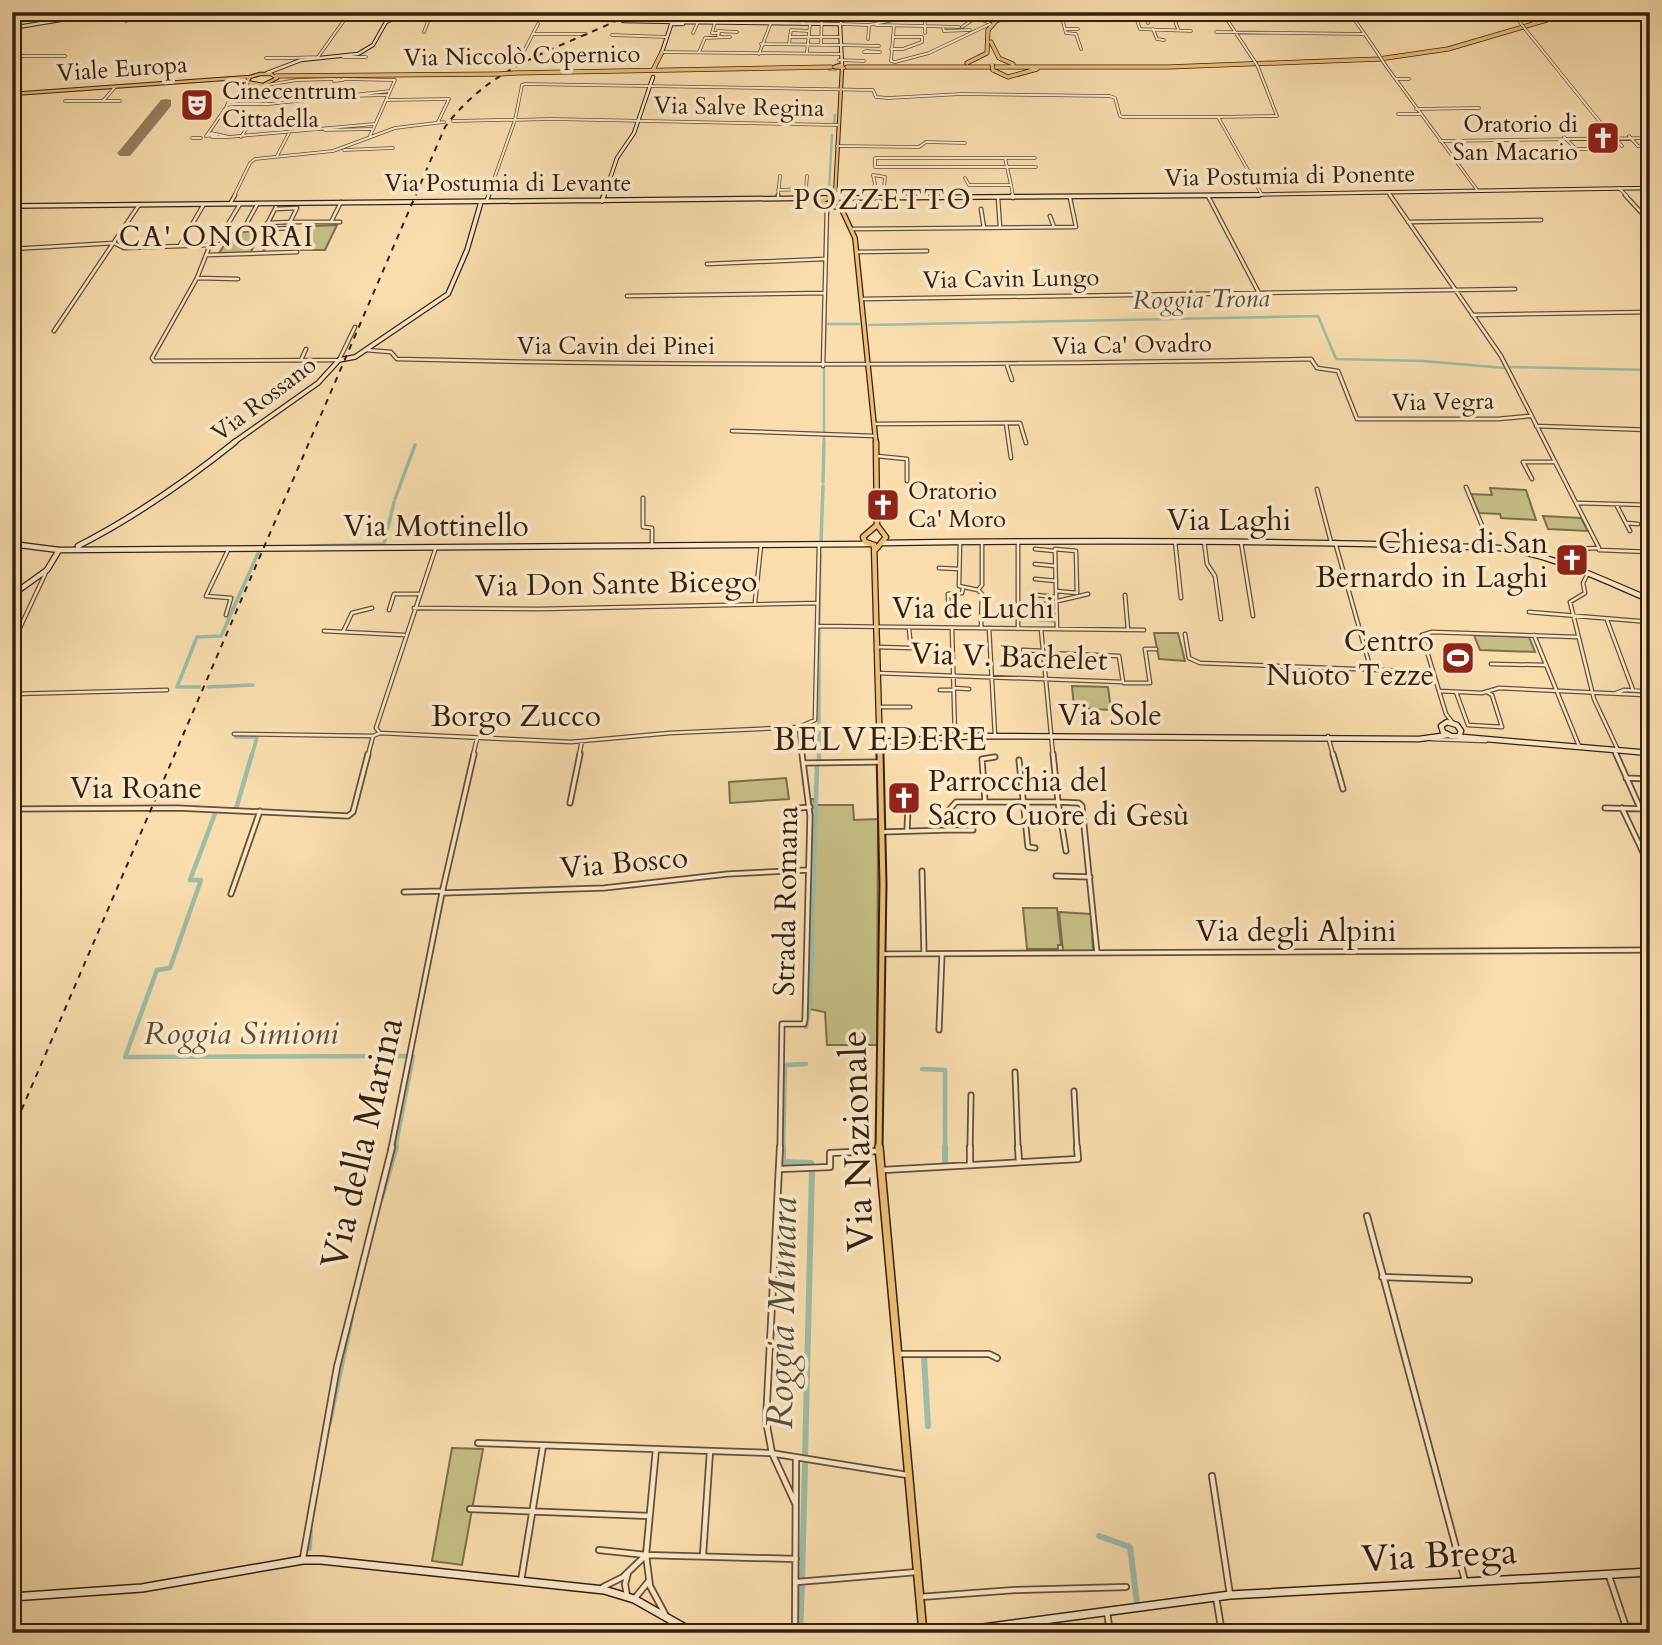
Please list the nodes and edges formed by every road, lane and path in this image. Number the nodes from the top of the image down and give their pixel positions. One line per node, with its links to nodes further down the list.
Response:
1 (30, 12): 73 (street)
2 (81, 12): 39 (street)
3 (108, 12): 39 (street)
4 (134, 12): 51 (street)
5 (177, 12): 26 (street); 27 (street); 35 (street)
6 (323, 12): 48 (street)
7 (350, 12): 46 (street)
8 (676, 12): 58 (street)
9 (742, 12): 57 (street)
10 (762, 12): 59 (street)
11 (775, 12): 60 (street)
12 (785, 12): 61 (street)
13 (803, 12): 63 (street)
14 (822, 12): 65 (street)
15 (951, 12): 32 (street)
16 (994, 12): 29 (street)
17 (1016, 12): 28 (highway); 47 (highway)
18 (1512, 12): 185 (street, bridge)
19 (1574, 12): 132 (highway)
20 (407, 13): 119 (street)
21 (432, 13): 52 (street); 82 (street)
22 (924, 13): 32 (street); 68 (street); 70 (street)
23 (1061, 13): 24 (street); 29 (street); 78 (street)
24 (1077, 13): 25 (street)
25 (1092, 13): 33 (street)
26 (166, 14): 35 (street)
27 (186, 14): 35 (street)
28 (1025, 14): 29 (highway); 47 (highway)
29 (1032, 14)
30 (1351, 14): 34 (street); 92 (street)
31 (841, 15): 40 (street); 66 (street)
32 (945, 15): 42 (street)
33 (1135, 15): 37 (street); 75 (street)
34 (1224, 15): 38 (street); 87 (street)
35 (174, 16): 44 (street)
36 (383, 16): 46 (street)
37 (1146, 16): 38 (street); 62 (street)
38 (1173, 16): 76 (street)
39 (77, 17): 43 (street)
40 (858, 17)
41 (240, 18): 45 (street)
42 (976, 18): 47 (street); 72 (street)
43 (64, 19): 51 (street); 73 (street)
44 (171, 19): 45 (street); 51 (street)
45 (252, 19): 48 (street)
46 (345, 19): 48 (street); 124 (street)
47 (998, 19): 67 (highway); 85 (highway)
48 (318, 20)
49 (614, 20): 52 (street)
50 (623, 20): 53 (street)
51 (126, 21)
52 (538, 21): 90 (street)
53 (653, 21): 58 (main road); 58 (street)
54 (698, 22): 55 (street); 58 (street); 88 (street)
55 (704, 22): 56 (main road); 58 (street)
56 (715, 22): 57 (main road); 79 (street)
57 (740, 22): 59 (main road)
58 (675, 23): 94 (main road)
59 (760, 23): 60 (main road)
60 (771, 23): 61 (main road); 102 (street)
61 (784, 23): 63 (main road)
62 (1148, 23)
63 (803, 24): 64 (main road)
64 (810, 24): 65 (main road); 80 (street)
65 (822, 24): 66 (main road); 97 (street)
66 (840, 24): 68 (street); 98 (street)
67 (990, 24): 84 (street)
68 (869, 25): 69 (street); 100 (street)
69 (894, 26): 70 (street); 99 (street)
70 (925, 26): 71 (street); 89 (street)
71 (943, 27): 72 (street); 77 (street)
72 (961, 27): 77 (street)
73 (14, 28)
74 (1078, 29): 78 (street)
75 (1153, 29): 76 (street); 101 (street)
76 (1178, 29): 81 (street)
77 (970, 30): 84 (street)
78 (1065, 30): 110 (street)
79 (712, 31): 83 (street); 112 (street)
80 (809, 31): 95 (street); 96 (street)
81 (1191, 31)
82 (424, 32)
83 (737, 32)
84 (975, 32): 109 (street)
85 (988, 32): 128 (highway); 131 (highway); 140 (highway, bridge)
86 (1216, 32): 87 (street)
87 (1235, 32): 92 (street); 165 (street, bridge)
88 (694, 33)
89 (925, 33)
90 (533, 34): 91 (street); 122 (street)
91 (586, 34)
92 (1364, 34): 143 (street, bridge)
93 (611, 35): 94 (street)
94 (668, 35): 111 (street)
95 (790, 37): 96 (street); 104 (street)
96 (809, 37): 97 (street); 105 (street)
97 (821, 37): 98 (street); 106 (street)
98 (840, 37): 107 (street)
99 (893, 37): 109 (street); 109 (street)
100 (868, 38)
101 (1164, 40)
102 (761, 44): 103 (street); 114 (street)
103 (777, 44): 104 (street); 115 (street)
104 (790, 44): 105 (street); 116 (street)
105 (808, 44): 106 (street); 113 (street)
106 (821, 45): 107 (street)
107 (839, 45): 108 (street); 117 (street)
108 (879, 46)
109 (891, 49)
110 (1081, 49)
111 (662, 52): 112 (street); 127 (highway)
112 (699, 52): 114 (street)
113 (807, 52)
114 (759, 54): 115 (street)
115 (775, 54): 116 (street)
116 (790, 54): 117 (street)
117 (840, 54): 129 (street)
118 (12, 55): 120 (street)
119 (356, 55): 121 (street); 126 (street)
120 (65, 56)
121 (366, 57)
122 (453, 57)
123 (267, 58): 124 (street)
124 (290, 58): 126 (street)
125 (864, 61): 129 (street)
126 (294, 62): 133 (street)
127 (657, 65): 135 (highway); 137 (highway)
128 (934, 65): 129 (highway); 129 (highway); 130 (highway)
129 (839, 66): 135 (highway, Via Niccolò Copernico); 151 (main road)
130 (964, 66): 131 (highway); 140 (highway)
131 (1075, 67): 132 (highway)
132 (1097, 67): 140 (highway)
133 (276, 70): 138 (street); 139 (street)
134 (663, 70): 135 (highway, Via Niccolò Copernico); 137 (highway, Via Niccolò Copernico); 141 (highway)
135 (685, 70)
136 (625, 71): 137 (highway, Via Niccolò Copernico); 141 (highway); 142 (highway, Via Niccolò Copernico, bridge)
137 (649, 71)
138 (267, 74): 139 (main road); 145 (main road)
139 (275, 76): 142 (highway, Via Niccolò Copernico); 146 (main road)
140 (1017, 76)
141 (653, 77): 149 (street)
142 (298, 78): 146 (highway, Via Niccolò Copernico)
143 (1396, 79): 144 (street); 162 (street)
144 (1409, 79)
145 (248, 80): 147 (main road); 148 (main road, Viale Europa); 160 (street)
146 (273, 82): 147 (main road)
147 (255, 85): 150 (street)
148 (115, 87): 153 (main road, Viale Europa); 158 (street)
149 (650, 87): 151 (street); 166 (street); 167 (street)
150 (241, 89): 152 (street); 160 (street)
151 (839, 89): 165 (street); 172 (main road)
152 (390, 91): 154 (street); 155 (street)
153 (12, 94)
154 (388, 95): 155 (street); 156 (street)
155 (332, 96): 160 (street)
156 (385, 100): 170 (street); 171 (street)
157 (65, 101): 158 (street)
158 (103, 101): 159 (street)
159 (120, 101)
160 (232, 104): 177 (street); 178 (street)
161 (1479, 108): 162 (street)
162 (1416, 109): 164 (street)
163 (1398, 114): 164 (street)
164 (1420, 114): 188 (street)
165 (1218, 117): 212 (street)
166 (515, 120): 167 (street, Via Salve Regina); 169 (street, Via Salve Regina); 224 (street)
167 (639, 120): 172 (street, Via Salve Regina); 221 (street)
168 (444, 121): 170 (street)
169 (453, 121)
170 (438, 122): 179 (street)
171 (373, 124): 174 (street); 175 (street)
172 (838, 125): 190 (main road)
173 (263, 126): 183 (street)
174 (313, 129): 175 (street); 176 (street)
175 (372, 129): 179 (street)
176 (289, 133): 183 (street); 196 (street)
177 (215, 134): 178 (street); 181 (street); 182 (street)
178 (207, 136): 181 (street); 186 (street)
179 (370, 136): 194 (street)
180 (1629, 136): 185 (street); 187 (street); 192 (street)
181 (212, 137): 182 (street)
182 (229, 137): 183 (street)
183 (241, 137)
184 (1564, 137): 185 (street); 188 (street); 195 (street)
185 (1613, 137): 191 (street)
186 (192, 138)
187 (1650, 138)
188 (1440, 141): 210 (street)
189 (965, 143): 190 (street)
190 (837, 146): 215 (main road)
191 (1622, 146)
192 (1647, 146)
193 (393, 148): 194 (street)
194 (338, 149): 196 (street)
195 (1600, 149)
196 (276, 157): 228 (street)
197 (1005, 158): 198 (street); 199 (street); 199 (street)
198 (1035, 158)
199 (1007, 167): 200 (street); 205 (street)
200 (1036, 167)
201 (873, 175): 201 (street)
202 (780, 176): 209 (street)
203 (807, 176): 209 (street)
204 (965, 178): 205 (street)
205 (1011, 185): 217 (street)
206 (930, 187): 220 (street)
207 (1619, 188): 208 (street, Via Postumia di Ponente); 210 (street, Via Postumia di Ponente); 242 (street)
208 (1650, 188)
209 (778, 190): 219 (street)
210 (1478, 191): 211 (street, Via Postumia di Ponente)
211 (1388, 192): 212 (street, Via Postumia di Ponente); 241 (street)
212 (1262, 195): 213 (street, Via Postumia di Ponente)
213 (1208, 196): 218 (street, Via Postumia di Ponente); 269 (street)
214 (812, 198): 215 (street, Via Postumia di Levante); 219 (street, Via Postumia di Levante); 222 (street, Via Postumia di Levante)
215 (834, 198): 220 (street, Via Postumia di Ponente); 222 (main road); 232 (main road); 234 (main road)
216 (998, 198): 217 (street, Via Postumia di Ponente); 220 (street, Via Postumia di Ponente); 247 (street)
217 (1013, 198): 218 (street, Via Postumia di Ponente)
218 (1070, 198): 244 (street)
219 (778, 199): 221 (street, Via Postumia di Levante)
220 (931, 199)
221 (602, 201): 224 (street, Via Postumia di Levante)
222 (820, 201): 232 (main road)
223 (341, 202): 224 (street, Via Postumia di Levante); 226 (street, Via Postumia di Levante); 239 (street)
224 (483, 202): 277 (street, Via Rossano)
225 (258, 203): 226 (street, Via Postumia di Levante); 229 (street, Via Postumia di Levante); 251 (street)
226 (278, 203): 233 (street)
227 (204, 204): 228 (street, Via Postumia di Levante); 230 (street, Via Postumia di Levante); 255 (street)
228 (230, 204): 229 (street, Via Postumia di Levante)
229 (240, 204): 252 (street)
230 (139, 205): 231 (street, Via Postumia di Levante); 253 (street)
231 (12, 206)
232 (829, 206): 234 (main road); 262 (street)
233 (275, 209): 238 (street); 243 (street)
234 (840, 209): 250 (main road)
235 (981, 209): 246 (street)
236 (1050, 216): 244 (street)
237 (1541, 220): 241 (street)
238 (290, 222): 239 (street); 243 (street)
239 (331, 222): 240 (street)
240 (340, 222)
241 (1408, 222): 267 (street)
242 (1650, 222)
243 (267, 223): 248 (street)
244 (1054, 227): 247 (street)
245 (290, 228): 249 (street)
246 (984, 228): 247 (street); 250 (street)
247 (1000, 228)
248 (264, 229): 249 (street); 251 (street)
249 (273, 229): 256 (street)
250 (853, 229): 260 (main road)
251 (243, 230): 252 (street)
252 (224, 231): 254 (street)
253 (114, 243): 255 (street); 257 (street); 275 (street)
254 (210, 245): 255 (street); 261 (street)
255 (179, 246)
256 (264, 248)
257 (12, 249)
258 (927, 251): 260 (street)
259 (298, 252): 261 (street)
260 (857, 252): 271 (main road)
261 (208, 255): 264 (street)
262 (824, 259): 263 (street); 268 (street)
263 (707, 264)
264 (197, 278): 265 (street); 278 (street)
265 (238, 279)
266 (1515, 289): 267 (street, Via Cavin Lungo)
267 (1455, 290): 269 (street, Via Cavin Lungo); 273 (street)
268 (825, 293): 270 (street); 281 (street)
269 (1259, 293): 271 (street, Via Cavin Lungo)
270 (627, 296)
271 (863, 299): 282 (main road)
272 (1650, 312): 273 (street)
273 (1472, 315): 284 (street)
274 (355, 327): 279 (street)
275 (54, 331)
276 (306, 349): 278 (street)
277 (366, 350): 279 (street, Via Rossano); 281 (street, Via Cavin dei Pinei)
278 (301, 360): 279 (street)
279 (339, 360): 318 (street, Via Rossano)
280 (1007, 365): 282 (street, Via Ca' Ovadro); 283 (street); 285 (street, Via Ca' Ovadro)
281 (822, 366): 282 (street, Via Cavin dei Pinei)
282 (869, 367): 287 (main road)
283 (1012, 380)
284 (1530, 416): 285 (street, Via Vegra); 288 (street)
285 (1357, 419)
286 (1006, 423): 287 (street); 292 (street); 294 (street)
287 (874, 424): 291 (main road)
288 (1536, 426): 289 (street); 295 (street)
289 (1650, 430)
290 (732, 431): 291 (street)
291 (875, 436): 293 (main road)
292 (1026, 443)
293 (877, 456): 297 (street); 306 (main road)
294 (1011, 458)
295 (1555, 462): 296 (street); 301 (street)
296 (1532, 479)
297 (907, 481)
298 (1466, 487): 323 (street)
299 (1317, 489): 315 (street)
300 (643, 498): 322 (street)
301 (1578, 503): 302 (street); 327 (street)
302 (1616, 504): 303 (street); 304 (street)
303 (1650, 505)
304 (1626, 523): 305 (street); 308 (street)
305 (1638, 524)
306 (877, 525): 307 (main road); 316 (main road)
307 (872, 531): 316 (main road); 316 (main road)
308 (1630, 531)
309 (1175, 541): 310 (street, Via Laghi); 313 (street, Via Laghi); 346 (street)
310 (1204, 541): 314 (street, Via Laghi); 362 (street)
311 (960, 542): 312 (street, Via Laghi); 316 (street, Via Laghi); 333 (street)
312 (982, 542): 313 (street, Via Laghi); 339 (street)
313 (1018, 542): 372 (street)
314 (1241, 542): 315 (street, Via Laghi); 360 (street)
315 (1333, 542): 323 (street, Via Laghi); 390 (street)
316 (875, 543): 320 (street, Via Mottinello); 367 (main road, Via Nazionale)
317 (12, 544): 325 (street, Via Mottinello)
318 (88, 545): 325 (street, Via Mottinello); 326 (street, Via Mottinello)
319 (761, 545): 320 (street, Via Mottinello); 322 (street, Via Mottinello); 348 (street)
320 (819, 545): 349 (street)
321 (436, 547): 322 (street, Via Mottinello); 326 (street, Via Mottinello); 340 (street)
322 (652, 547)
323 (1491, 547): 334 (street, Via Laghi)
324 (1035, 549): 328 (street)
325 (59, 550): 335 (main road)
326 (228, 550): 357 (street)
327 (1597, 550): 329 (street); 334 (street)
328 (1055, 551): 331 (street); 341 (street)
329 (1650, 552)
330 (1035, 564): 331 (street)
331 (1055, 566): 337 (street)
332 (939, 568): 333 (street)
333 (959, 569): 338 (street)
334 (1580, 569): 347 (street, Via Laghi); 359 (street)
335 (47, 570): 343 (street); 387 (street)
336 (1035, 579): 337 (street)
337 (1056, 581): 341 (street)
338 (963, 588): 339 (street); 358 (street)
339 (978, 590): 368 (street)
340 (419, 594): 353 (street); 354 (street)
341 (1056, 594): 344 (street); 350 (street)
342 (1088, 594): 350 (street)
343 (12, 595)
344 (1036, 595)
345 (1125, 595): 375 (street)
346 (1181, 598)
347 (1648, 598): 351 (street)
348 (755, 603): 349 (street, Via Don Sante Bicego); 353 (street, Via Don Sante Bicego)
349 (818, 603): 366 (street)
350 (1056, 605): 355 (street); 355 (street)
351 (1650, 607)
352 (372, 608): 378 (street)
353 (414, 608): 380 (street)
354 (389, 610)
355 (1056, 611): 364 (street)
356 (1529, 612): 359 (street)
357 (226, 615)
358 (949, 615)
359 (1573, 616): 363 (street); 382 (street)
360 (1253, 617)
361 (1037, 619): 364 (street)
362 (1221, 619)
363 (1606, 619): 365 (street); 401 (street)
364 (1056, 620): 374 (street)
365 (1650, 622)
366 (817, 626): 367 (street, Via de Luchi); 414 (street)
367 (874, 628): 370 (street, Via de Luchi); 383 (main road, Via Nazionale)
368 (981, 628): 369 (street, Via de Luchi); 371 (street, Via de Luchi)
369 (989, 628): 372 (street, Via de Luchi); 394 (street)
370 (909, 629): 371 (street, Via de Luchi); 383 (street)
371 (952, 629): 393 (street)
372 (1018, 629): 373 (street, Via de Luchi)
373 (1041, 629): 374 (street, Via de Luchi); 386 (street)
374 (1057, 629): 375 (street, Via de Luchi)
375 (1128, 630): 376 (street, Via de Luchi)
376 (1143, 630)
377 (324, 631): 378 (street)
378 (343, 632): 380 (street)
379 (1185, 634): 390 (street)
380 (404, 635): 416 (street)
381 (1534, 635): 382 (street); 389 (street); 392 (street)
382 (1578, 637): 406 (street)
383 (875, 646): 391 (main road, Via Nazionale)
384 (1156, 649): 396 (street)
385 (1023, 650): 386 (street)
386 (1043, 652): 395 (street); 396 (street, Via V. Bachelet)
387 (12, 657)
388 (1491, 664): 389 (street)
389 (1545, 665): 403 (street)
390 (1371, 670): 392 (street)
391 (876, 673): 393 (street, Via V. Bachelet); 409 (main road, Via Nazionale)
392 (1433, 673): 402 (street)
393 (954, 676): 394 (street, Via V. Bachelet); 398 (street)
394 (992, 677): 395 (street, Via V. Bachelet); 421 (street)
395 (1046, 680): 396 (street, Via V. Bachelet); 424 (street)
396 (1123, 682)
397 (969, 688): 398 (street)
398 (954, 689): 400 (street); 423 (street)
399 (167, 690): 408 (street)
400 (940, 690)
401 (1633, 690): 407 (street); 407 (street)
402 (1439, 691): 404 (street); 411 (street)
403 (1555, 691): 405 (street); 406 (street); 431 (street)
404 (1457, 692): 405 (street); 405 (street)
405 (1487, 692)
406 (1592, 692): 407 (street); 432 (street)
407 (1616, 693)
408 (12, 694)
409 (877, 707): 410 (street); 417 (main road, Via Nazionale)
410 (910, 707)
411 (1447, 715): 412 (street); 413 (street)
412 (1453, 723): 413 (street); 415 (street)
413 (1442, 726): 419 (street); 425 (street)
414 (799, 727): 427 (street, Borgo Zucco); 438 (street, Strada Romana)
415 (1460, 732): 419 (street); 428 (street)
416 (380, 733): 420 (street, Borgo Zucco); 426 (street, Borgo Zucco)
417 (878, 733): 429 (main road, Via Nazionale); 430 (street)
418 (234, 734): 420 (street, Borgo Zucco)
419 (1448, 735): 425 (street)
420 (373, 736): 454 (street, Via Roane)
421 (995, 736): 423 (main road, Via Sole); 424 (main road, Via Sole)
422 (1328, 736): 424 (main road, Via Sole); 425 (street); 441 (street)
423 (955, 737): 430 (main road, Via Sole)
424 (1052, 737): 444 (street)
425 (1428, 737): 428 (street)
426 (477, 739): 427 (street, Borgo Zucco); 467 (street, Via della Marina)
427 (582, 741): 445 (street)
428 (1486, 741): 431 (street)
429 (878, 742): 430 (street, Via Sole); 433 (main road, Via Nazionale)
430 (889, 742): 433 (street)
431 (1579, 746): 432 (street)
432 (1615, 748): 434 (street); 439 (street)
433 (878, 753): 437 (main road, Via Nazionale)
434 (1650, 753)
435 (995, 757): 442 (street)
436 (1020, 760): 443 (street)
437 (879, 762): 438 (street); 457 (main road, Via Nazionale)
438 (805, 764): 446 (street, Strada Romana)
439 (1626, 778): 440 (street); 450 (street)
440 (1650, 779)
441 (1343, 789)
442 (985, 802): 443 (street); 455 (street)
443 (1024, 802): 444 (street); 459 (street)
444 (1058, 802): 460 (street); 465 (street)
445 (570, 803)
446 (810, 807): 452 (street); 462 (street, Strada Romana)
447 (908, 808): 458 (street)
448 (1605, 808): 449 (street)
449 (1622, 808): 450 (street); 461 (street)
450 (1640, 808): 453 (street)
451 (12, 809): 454 (street, Via Roane)
452 (787, 809)
453 (1650, 809)
454 (260, 811): 468 (street)
455 (947, 830): 456 (street); 458 (street)
456 (973, 830)
457 (881, 831): 458 (street); 470 (main road, Via Nazionale)
458 (907, 832)
459 (1035, 848)
460 (1066, 851)
461 (1649, 865)
462 (808, 870): 467 (street, Via Bosco); 481 (street, Strada Romana)
463 (922, 871): 471 (street)
464 (1056, 876): 465 (street)
465 (1090, 877): 473 (street)
466 (404, 892): 467 (street, Via Bosco)
467 (442, 892): 504 (street, Via della Marina)
468 (231, 894)
469 (1650, 950): 473 (street, Via degli Alpini)
470 (882, 954): 471 (street, Via degli Alpini); 478 (main road, Via Nazionale)
471 (924, 954): 472 (street, Via degli Alpini)
472 (942, 954): 473 (street, Via degli Alpini); 474 (street)
473 (1097, 954)
474 (939, 1030)
475 (1015, 1072): 479 (street)
476 (1074, 1091): 479 (street)
477 (971, 1095): 480 (street)
478 (879, 1151): 481 (street); 482 (main road, Via Nazionale)
479 (1018, 1162): 480 (street)
480 (970, 1164): 482 (street)
481 (779, 1169): 492 (street)
482 (881, 1170): 486 (main road, Via Nazionale)
483 (1367, 1216): 484 (street)
484 (1382, 1277): 485 (street); 511 (street)
485 (1469, 1280)
486 (896, 1354): 487 (street); 494 (main road, Via Nazionale)
487 (997, 1358)
488 (478, 1443): 489 (street)
489 (543, 1446): 490 (street); 498 (street)
490 (656, 1449): 491 (street); 499 (street)
491 (710, 1451): 492 (street); 502 (street)
492 (770, 1453): 493 (street); 496 (street)
493 (796, 1459): 494 (street); 496 (street)
494 (907, 1475): 506 (main road, Via Nazionale)
495 (1212, 1476): 515 (street)
496 (795, 1503): 503 (street)
497 (470, 1509): 498 (street)
498 (533, 1513): 499 (street); 510 (street)
499 (649, 1516): 501 (street)
500 (599, 1550): 501 (street)
501 (646, 1555): 502 (street); 505 (street); 509 (street)
502 (703, 1555): 503 (street)
503 (796, 1559): 512 (street)
504 (303, 1560): 510 (street); 516 (street)
505 (629, 1571): 514 (street); 519 (street)
506 (917, 1572): 512 (street); 517 (main road, Via Nazionale)
507 (1650, 1572): 508 (street, Via Brega)
508 (1608, 1574): 511 (street, Via Brega); 528 (street)
509 (648, 1577): 519 (street); 521 (street)
510 (521, 1581): 514 (street)
511 (1465, 1581): 515 (street, Via Brega)
512 (797, 1582): 523 (street)
513 (1126, 1587): 517 (street)
514 (597, 1589): 519 (street)
515 (1230, 1595): 518 (street, Via Brega)
516 (12, 1597)
517 (920, 1597): 524 (main road, Via Nazionale)
518 (1216, 1597): 520 (street, Via Brega); 527 (street)
519 (630, 1598): 521 (street)
520 (1107, 1612): 525 (street, Via Brega); 526 (street)
521 (666, 1616): 522 (street)
522 (694, 1633)
523 (795, 1633)
524 (923, 1633)
525 (946, 1633)
526 (1110, 1633)
527 (1222, 1633)
528 (1628, 1633)

